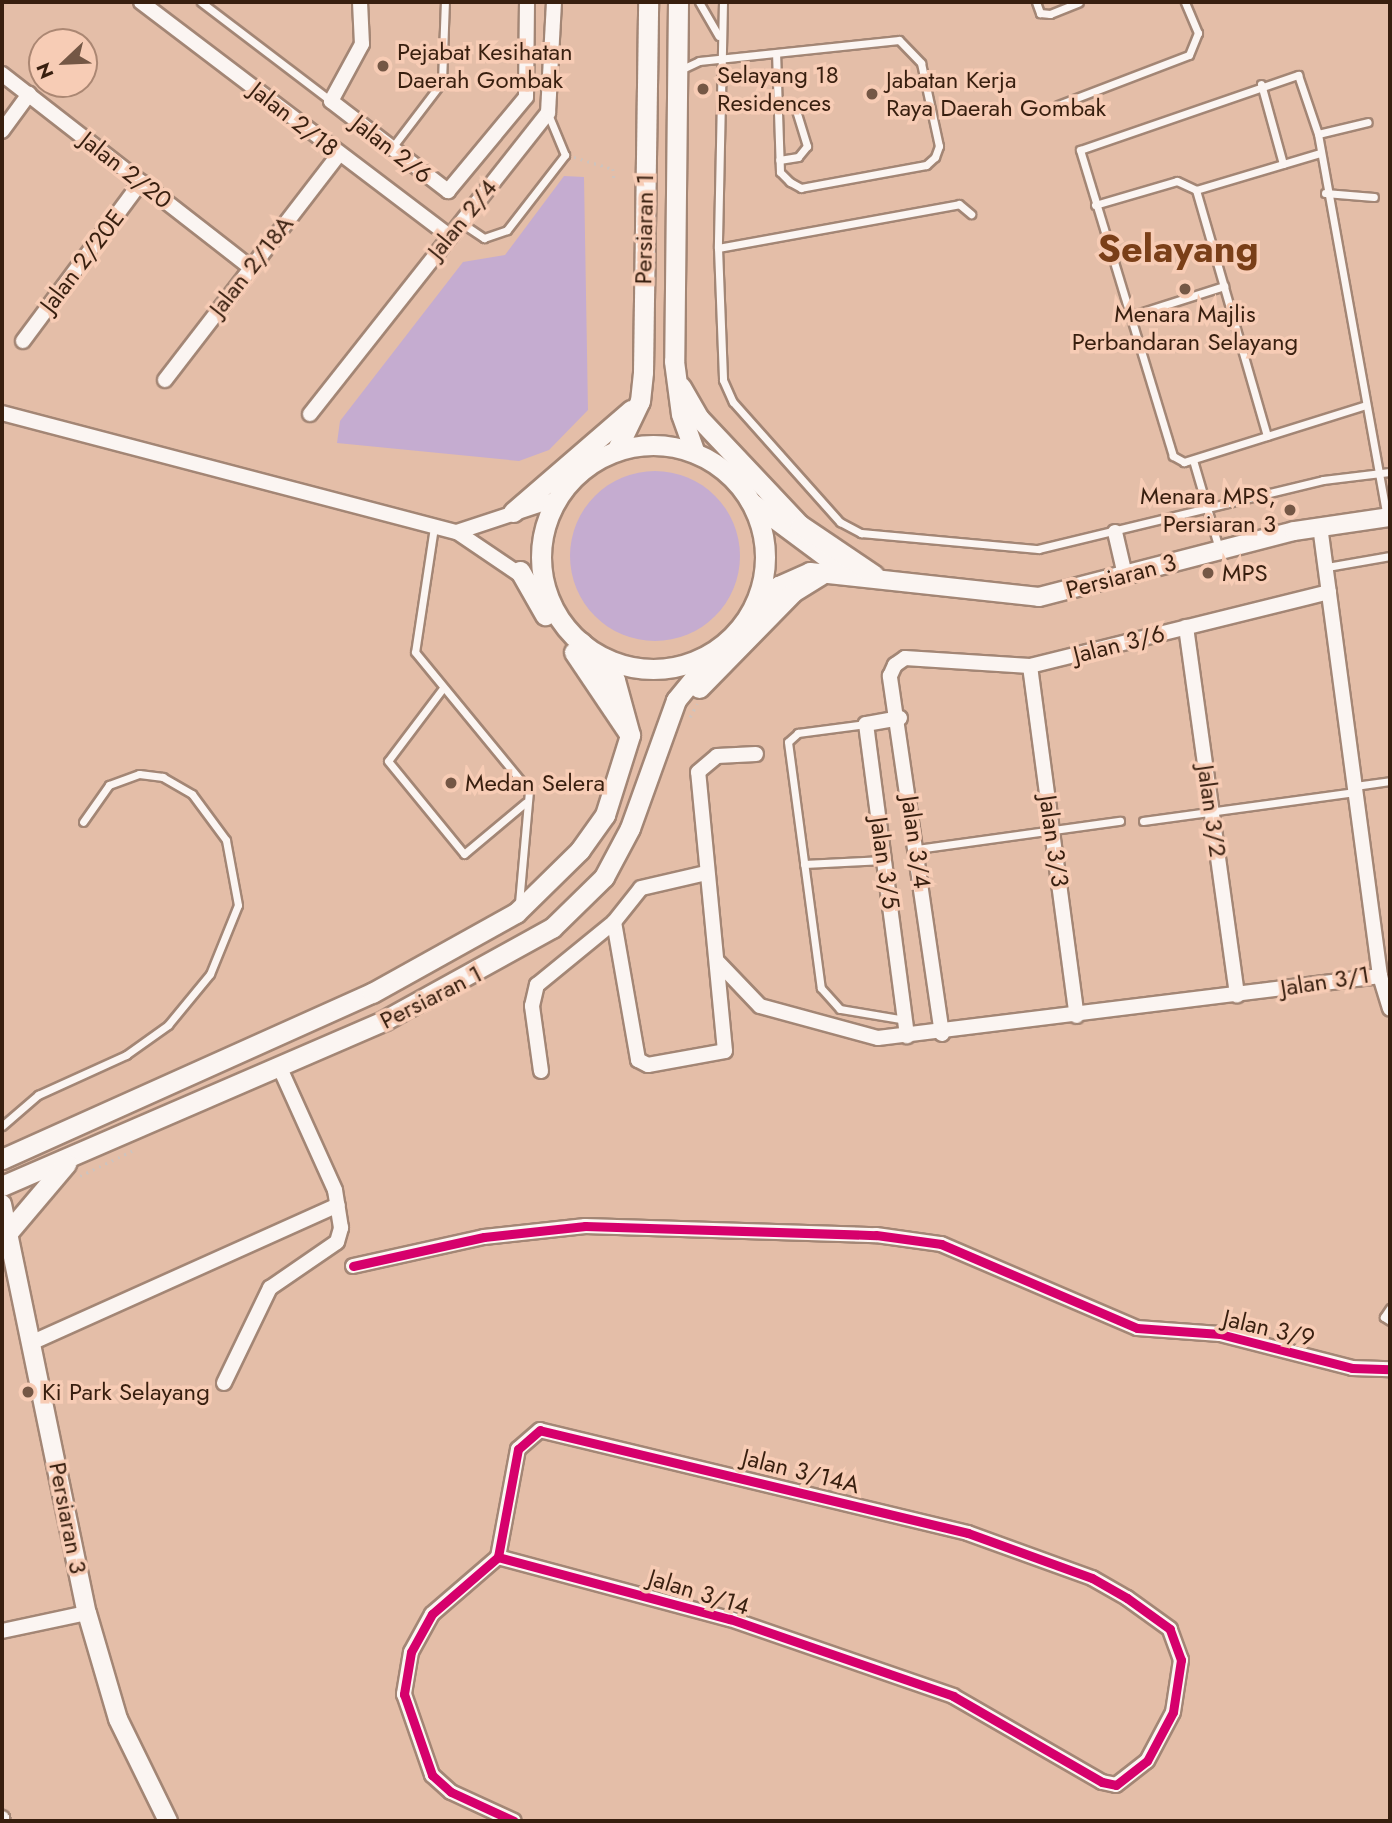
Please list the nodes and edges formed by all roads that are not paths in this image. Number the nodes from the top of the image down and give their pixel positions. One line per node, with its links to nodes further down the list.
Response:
1 (141, 2): 34 (street, Jalan 2/18)
2 (201, 2): 25 (lane)
3 (360, 2): 25 (street)
4 (445, 2): 32 (lane)
5 (527, 2): 32 (street, Jalan 2/6)
6 (554, 2): 28 (street)
7 (648, 2): 52 (main road, Persiaran 1)
8 (671, 2): 15 (main road)
9 (678, 2): 15 (main road, Persiaran 1)
10 (699, 2): 16 (lane)
11 (723, 2): 16 (lane)
12 (1036, 2): 13 (lane)
13 (1079, 2)
14 (1185, 2): 26 (lane)
15 (675, 34): 20 (main road, Persiaran 1)
16 (719, 36): 18 (lane)
17 (776, 54): 18 (lane); 27 (lane); 35 (lane)
18 (722, 62): 20 (lane); 45 (lane)
19 (2, 74): 22 (street, Jalan 2/20)
20 (674, 74): 50 (main road, Persiaran 1)
21 (1261, 85): 31 (lane); 36 (lane); 41 (lane)
22 (28, 93)
23 (28, 95): 30 (street)
24 (34, 98): 37 (street, Jalan 2/20)
25 (331, 101): 32 (street, Jalan 2/6)
26 (1058, 105)
27 (777, 107): 35 (lane); 35 (lane)
28 (548, 113): 43 (street, Jalan 2/4); 43 (lane)
29 (1368, 122): 31 (lane)
30 (2, 131)
31 (1318, 134): 33 (lane)
32 (391, 149)
33 (1320, 153): 36 (lane); 39 (lane)
34 (339, 154): 44 (street, Jalan 2/18); 46 (street, Jalan 2/18A)
35 (779, 160)
36 (1283, 164): 38 (lane)
37 (141, 182): 46 (street, Jalan 2/20); 49 (street, Jalan 2/20E)
38 (1196, 190): 41 (lane); 47 (lane)
39 (1325, 193): 40 (lane); 53 (lane)
40 (1374, 197)
41 (1095, 205): 48 (lane)
42 (971, 214): 45 (lane)
43 (460, 222): 44 (street, Jalan 2/4)
44 (448, 235): 55 (street, Jalan 2/4)
45 (718, 248): 70 (lane)
46 (250, 267): 51 (street, Jalan 2/18A)
47 (1224, 286): 48 (lane); 56 (lane)
48 (1130, 316): 59 (lane)
49 (23, 341)
50 (675, 377): 58 (main road, Persiaran 1); 77 (main road)
51 (165, 380)
52 (640, 401): 57 (main road, Persiaran 1); 65 (main road)
53 (1366, 405): 56 (lane); 61 (lane)
54 (2, 413): 68 (street)
55 (310, 414)
56 (1266, 436): 59 (lane)
57 (616, 451): 58 (main road); 62 (main road)
58 (695, 453): 63 (main road)
59 (1193, 460): 64 (lane)
60 (1390, 472): 61 (lane)
61 (1380, 474): 64 (lane); 66 (lane)
62 (557, 499): 65 (street); 80 (main road)
63 (750, 501): 76 (street); 81 (main road)
64 (1208, 505): 70 (lane); 71 (lane)
65 (513, 512): 69 (street)
66 (1389, 517): 67 (street, Persiaran 3)
67 (1320, 526): 71 (street, Persiaran 3); 73 (street, Jalan 3/1)
68 (434, 527): 69 (street); 87 (lane)
69 (457, 532): 74 (street)
70 (1115, 532): 78 (street)
71 (1219, 549): 78 (street, Persiaran 3)
72 (1390, 556): 73 (lane)
73 (1327, 567): 79 (street, Jalan 3/1)
74 (520, 571): 80 (street); 91 (main road)
75 (826, 571): 76 (street, Persiaran 3); 81 (street, Persiaran 3); 90 (main road)
76 (849, 573): 77 (street, Persiaran 3)
77 (874, 575): 78 (street, Persiaran 3)
78 (1125, 575)
79 (1329, 592): 82 (street, Jalan 3/6); 94 (street, Jalan 3/1)
80 (547, 593): 83 (main road)
81 (752, 611): 84 (main road)
82 (1186, 627): 86 (street, Jalan 3/6); 96 (street, Jalan 3/2)
83 (581, 642): 84 (main road); 91 (main road)
84 (717, 650): 90 (main road, Persiaran 1)
85 (905, 658): 86 (street, Jalan 3/6); 88 (street, Jalan 3/4)
86 (1030, 666): 100 (street, Jalan 3/3)
87 (443, 688): 95 (lane); 95 (lane)
88 (900, 718): 89 (street); 101 (street, Jalan 3/4)
89 (866, 724): 102 (street, Jalan 3/5); 103 (lane)
90 (664, 727): 115 (main road, Persiaran 1)
91 (630, 735): 105 (main road, Persiaran 1)
92 (756, 754): 104 (street)
93 (1390, 781): 94 (lane)
94 (1355, 789): 96 (lane); 108 (street, Jalan 3/1)
95 (527, 800): 105 (lane)
96 (1212, 812): 98 (lane); 109 (street, Jalan 3/2)
97 (1120, 821): 100 (lane)
98 (1143, 821)
99 (83, 822): 117 (lane)
100 (1052, 834): 101 (lane); 111 (street, Jalan 3/3)
101 (917, 849): 113 (street, Jalan 3/4)
102 (885, 860): 103 (lane); 112 (street, Jalan 3/5)
103 (804, 864): 112 (lane)
104 (706, 873): 106 (street); 107 (street)
105 (516, 913): 119 (main road, Persiaran 1)
106 (614, 922): 107 (street); 116 (street)
107 (717, 961): 114 (street, Jalan 3/1)
108 (1380, 976): 109 (street, Jalan 3/1); 110 (street)
109 (1237, 995): 111 (street, Jalan 3/1)
110 (1388, 1000)
111 (1077, 1016): 113 (street, Jalan 3/1)
112 (907, 1021): 114 (street, Jalan 3/5)
113 (942, 1034): 114 (street, Jalan 3/1)
114 (907, 1036)
115 (280, 1068): 118 (main road, Persiaran 1); 122 (street)
116 (541, 1071)
117 (2, 1126)
118 (72, 1158): 120 (main road, Persiaran 1); 123 (main road)
119 (2, 1159)
120 (2, 1186)
121 (2, 1204): 123 (street, Persiaran 3)
122 (338, 1205): 127 (street); 129 (street)
123 (8, 1235): 127 (street, Persiaran 3)
124 (353, 1266): 128 (street, Jalan 3/9)
125 (1390, 1308): 126 (lane)
126 (1390, 1321)
127 (33, 1342): 131 (street, Persiaran 3)
128 (1390, 1369)
129 (224, 1382)
130 (498, 1557): 132 (street, Jalan 3/14A); 132 (street, Jalan 3/14); 135 (street)
131 (87, 1613): 133 (street); 134 (street, Persiaran 3)
132 (1170, 1629)
133 (2, 1631)
134 (168, 1821)
135 (514, 1821)

